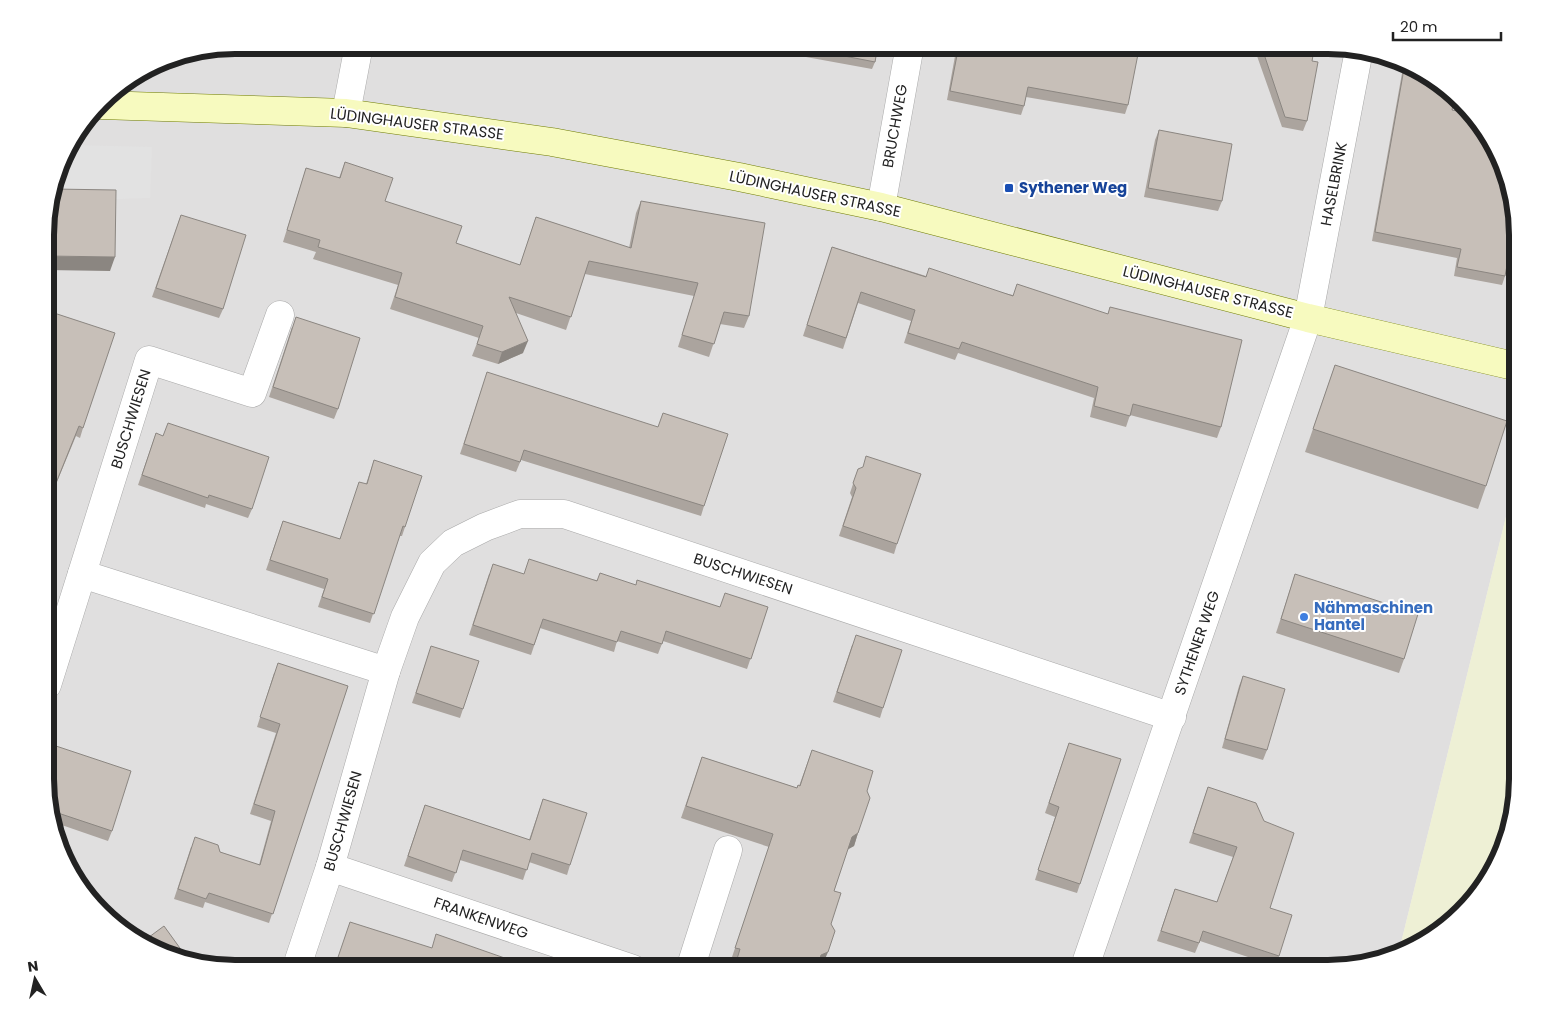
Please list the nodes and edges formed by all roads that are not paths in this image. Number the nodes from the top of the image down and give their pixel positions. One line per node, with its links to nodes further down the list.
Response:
1 (357, 54): 5 (street)
2 (908, 54): 6 (street, BRUCHWEG)
3 (1358, 56): 8 (street, HASELBRINK)
4 (109, 105): 5 (street, LÜDINGHAUSER STRASSE)
5 (346, 112): 6 (street, LÜDINGHAUSER STRASSE)
6 (881, 207): 8 (street, LÜDINGHAUSER STRASSE)
7 (280, 315): 10 (street, BUSCHWIESEN)
8 (1308, 318): 9 (street, LÜDINGHAUSER STRASSE); 13 (street, SYTHENER WEG)
9 (1509, 365)
10 (82, 574): 11 (street, BUSCHWIESEN); 12 (street)
11 (54, 663)
12 (386, 671): 13 (street, BUSCHWIESEN); 15 (street, BUSCHWIESEN)
13 (1172, 717): 19 (street, SYTHENER WEG)
14 (728, 850): 18 (street)
15 (330, 867): 16 (street, BUSCHWIESEN); 17 (street, FRANKENWEG)
16 (299, 960)
17 (606, 960)
18 (693, 960)
19 (1087, 960)

